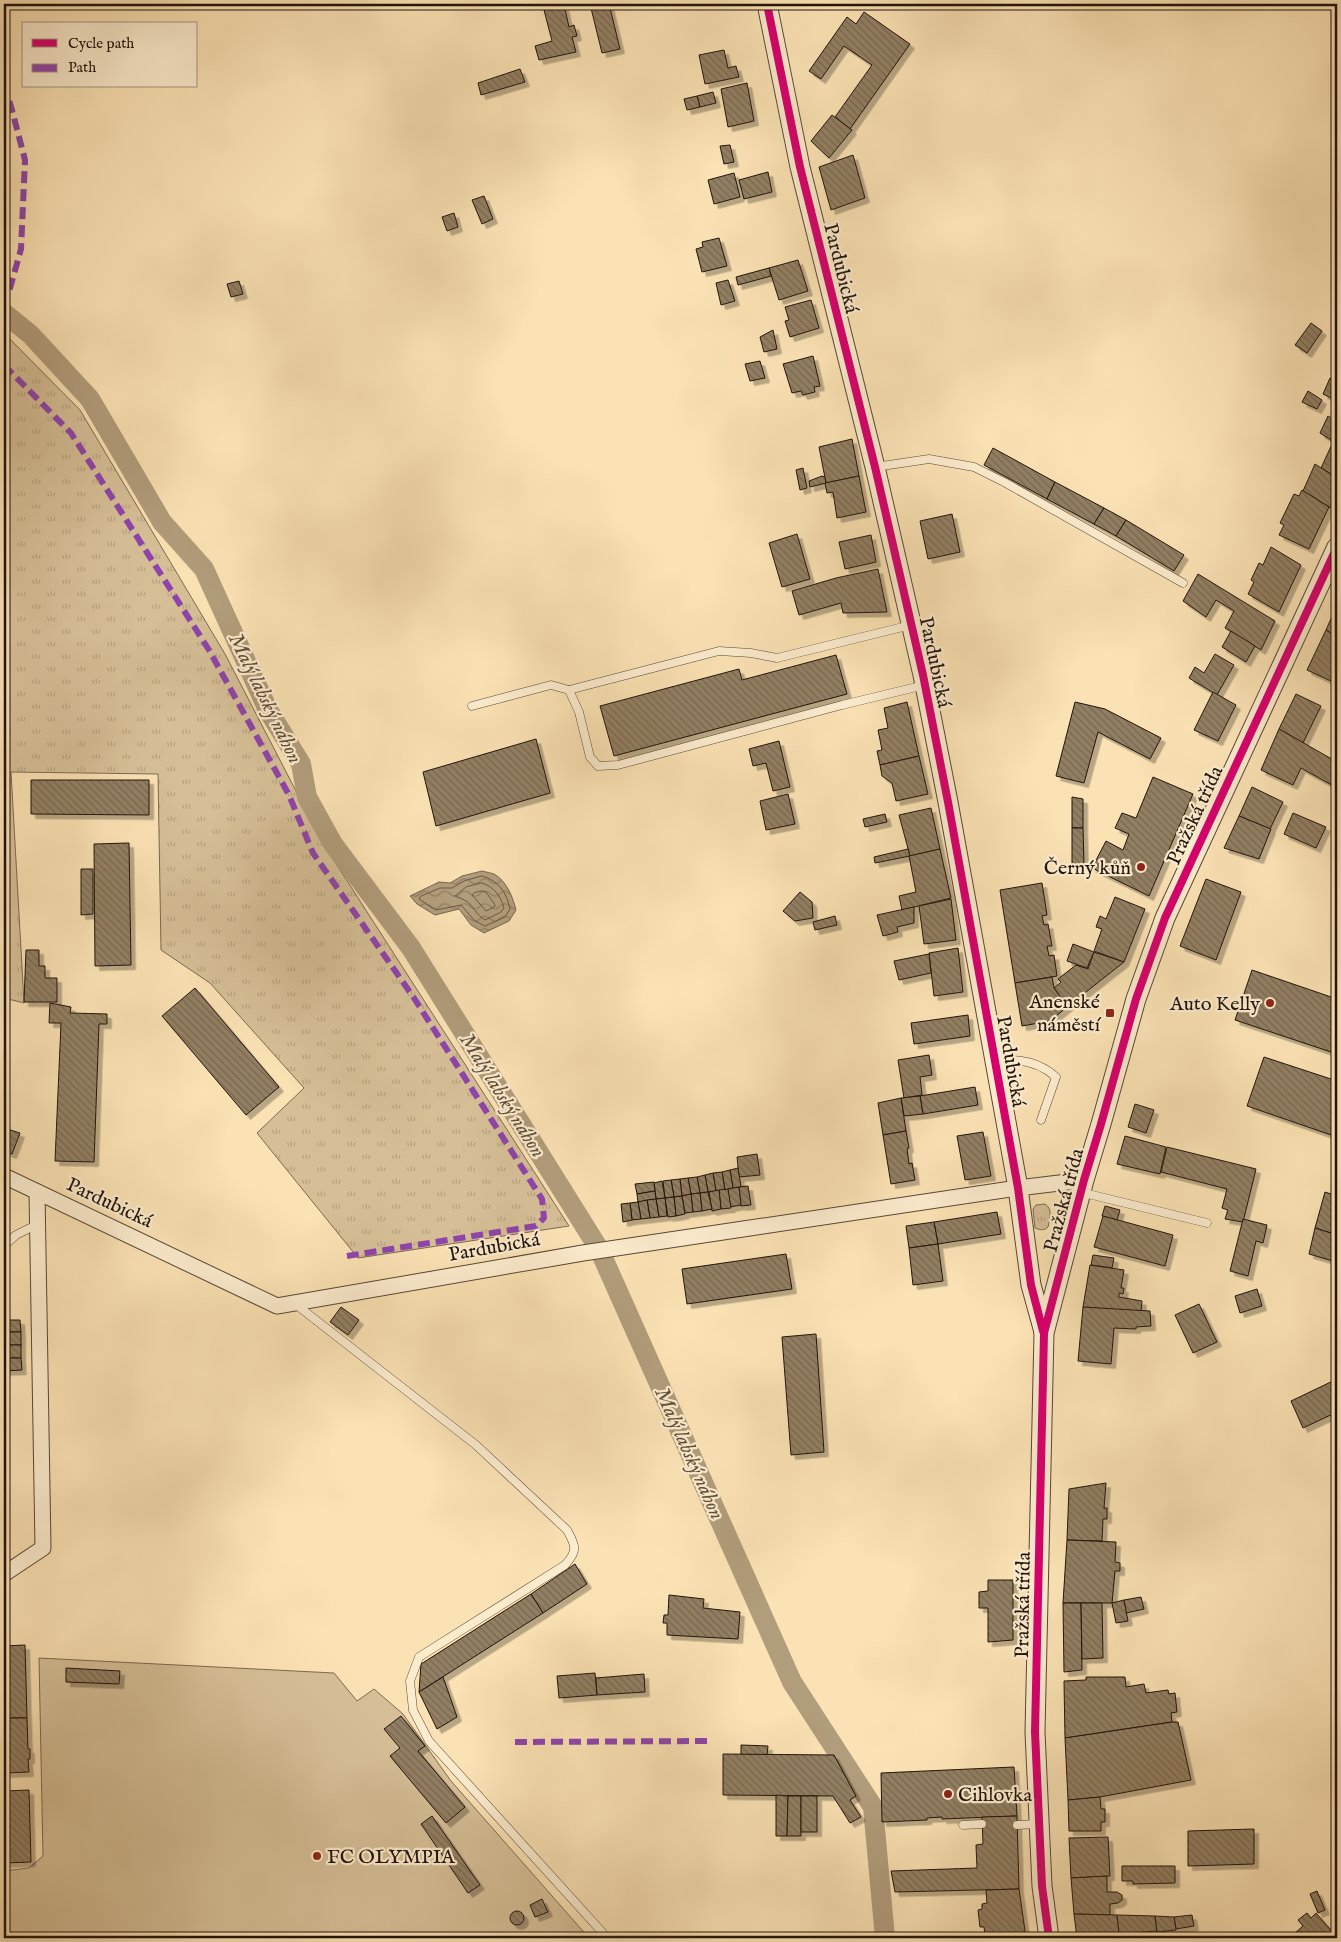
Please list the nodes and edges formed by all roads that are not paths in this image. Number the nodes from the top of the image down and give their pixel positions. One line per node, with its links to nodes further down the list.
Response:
1 (767, 4): 2 (street, Pardubická)
2 (874, 467): 4 (lane); 5 (street, Pardubická)
3 (1337, 547): 12 (street, Pražská třída)
4 (1183, 583)
5 (911, 625): 6 (street, Pardubická); 7 (lane)
6 (925, 686): 7 (lane); 9 (street, Pardubická)
7 (569, 690): 8 (lane)
8 (472, 706)
9 (996, 1061): 10 (lane); 13 (street, Pardubická)
10 (1041, 1120)
11 (4, 1176): 14 (street, Pardubická)
12 (1082, 1186): 13 (street, Pardubická); 15 (lane); 19 (street, Pražská třída)
13 (1018, 1188): 18 (street, Pardubická); 19 (street, Pardubická)
14 (37, 1192): 16 (street); 18 (street, Pardubická)
15 (1207, 1223)
16 (38, 1224): 17 (lane); 20 (street)
17 (4, 1246)
18 (294, 1303): 25 (lane)
19 (1044, 1333): 22 (street, Pražská třída)
20 (4, 1574)
21 (982, 1824): 23 (lane)
22 (1039, 1824): 24 (lane); 26 (street, Pražská třída)
23 (963, 1825)
24 (1017, 1825)
25 (606, 1938)
26 (1049, 1938)

